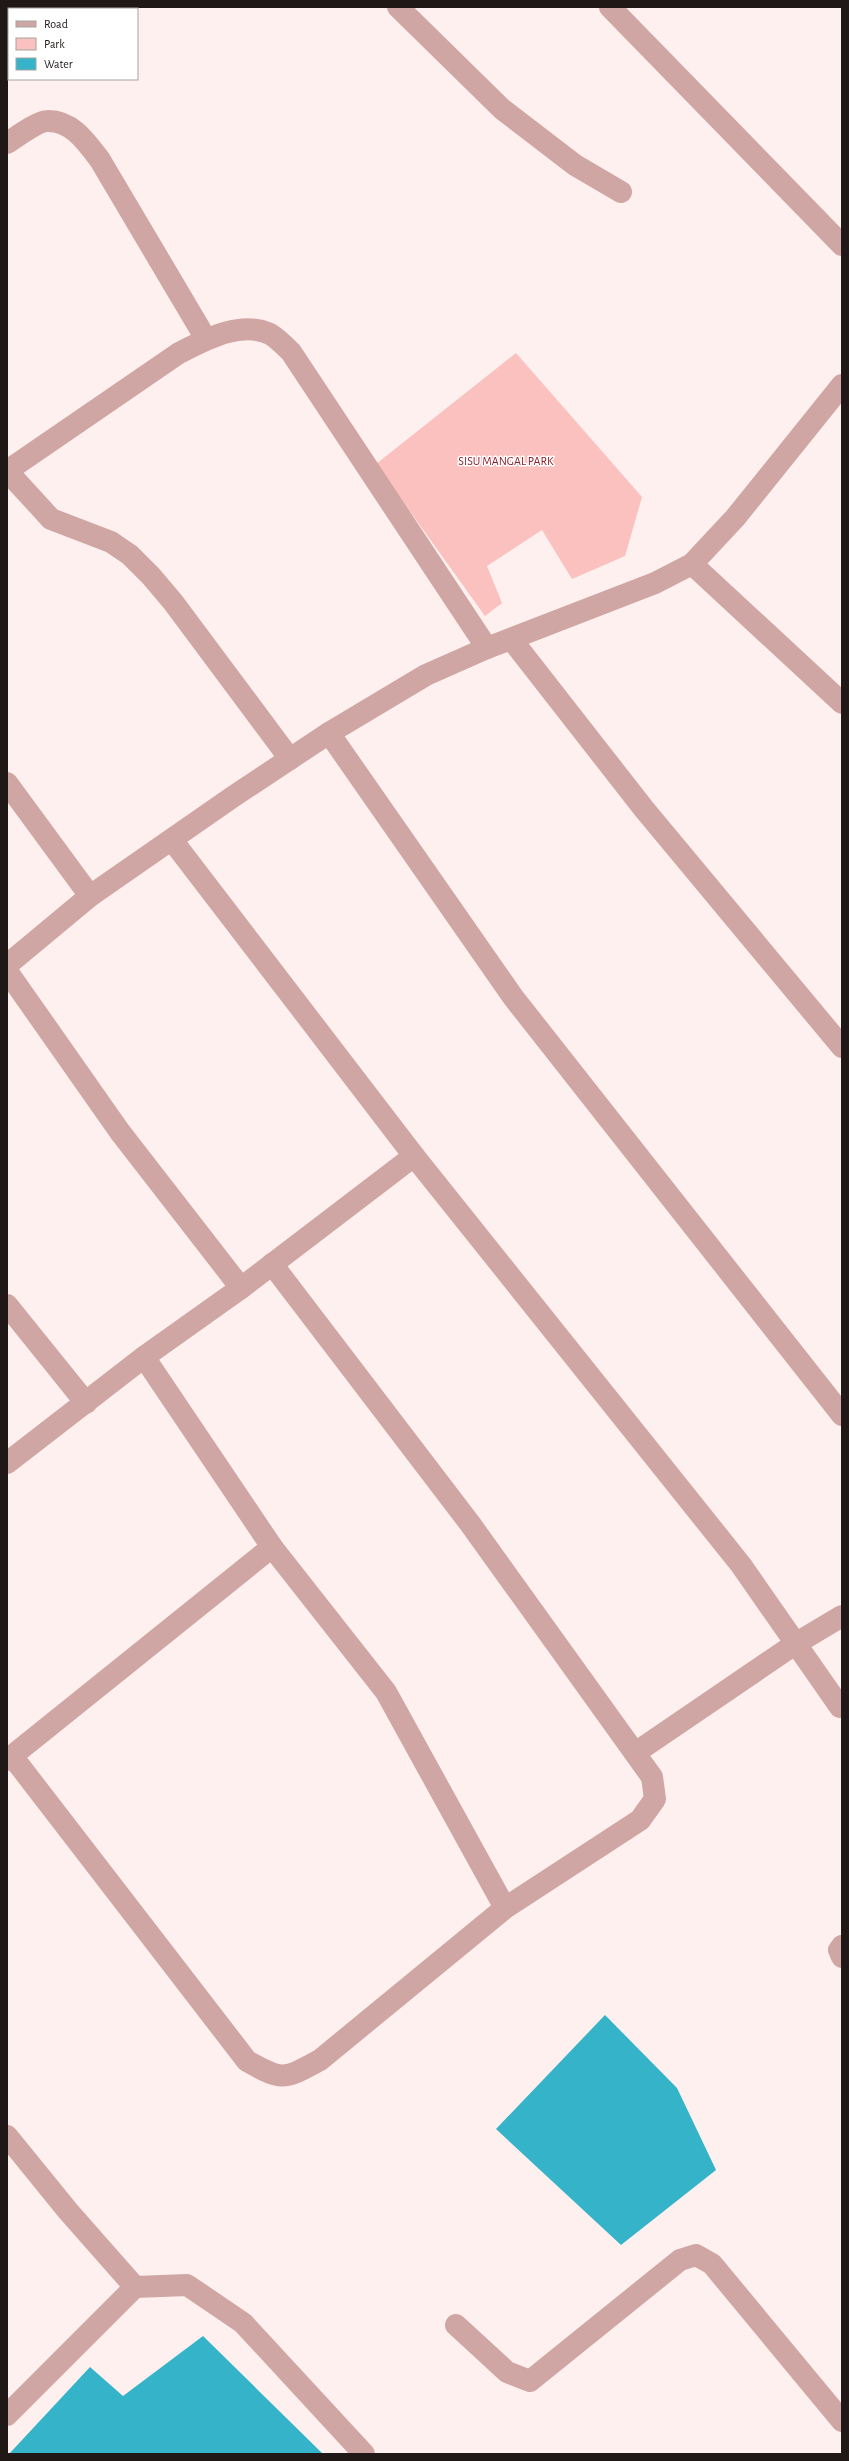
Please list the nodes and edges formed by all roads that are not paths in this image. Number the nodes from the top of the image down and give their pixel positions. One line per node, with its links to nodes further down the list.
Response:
1 (398, 7): 4 (street)
2 (610, 7): 5 (street)
3 (7, 143): 6 (street)
4 (621, 192)
5 (842, 245)
6 (206, 339): 8 (street); 11 (street)
7 (842, 385): 9 (street)
8 (7, 471): 14 (street)
9 (692, 564): 10 (street); 12 (street)
10 (512, 640): 11 (street); 20 (street)
11 (487, 648): 13 (street)
12 (842, 703)
13 (329, 733): 14 (street); 27 (street)
14 (290, 758): 16 (street)
15 (7, 783): 17 (street)
16 (172, 840): 17 (street); 21 (street)
17 (90, 896): 18 (street)
18 (7, 965)
19 (7, 971): 23 (street)
20 (842, 1047)
21 (414, 1156): 22 (street); 31 (street)
22 (272, 1264): 23 (street); 33 (street)
23 (241, 1288): 25 (street)
24 (7, 1305): 26 (street)
25 (144, 1357): 26 (street); 29 (street)
26 (86, 1403): 28 (street)
27 (842, 1415)
28 (7, 1463)
29 (272, 1547): 34 (street); 35 (street)
30 (842, 1616): 31 (street)
31 (796, 1644): 32 (street); 33 (street)
32 (840, 1707)
33 (635, 1753): 35 (street)
34 (10, 1758): 35 (street)
35 (505, 1908)
36 (842, 1946): 37 (street)
37 (842, 1957)
38 (7, 2136): 39 (street)
39 (135, 2287): 41 (street); 43 (street)
40 (456, 2325): 42 (street)
41 (7, 2415)
42 (842, 2421)
43 (364, 2454)

